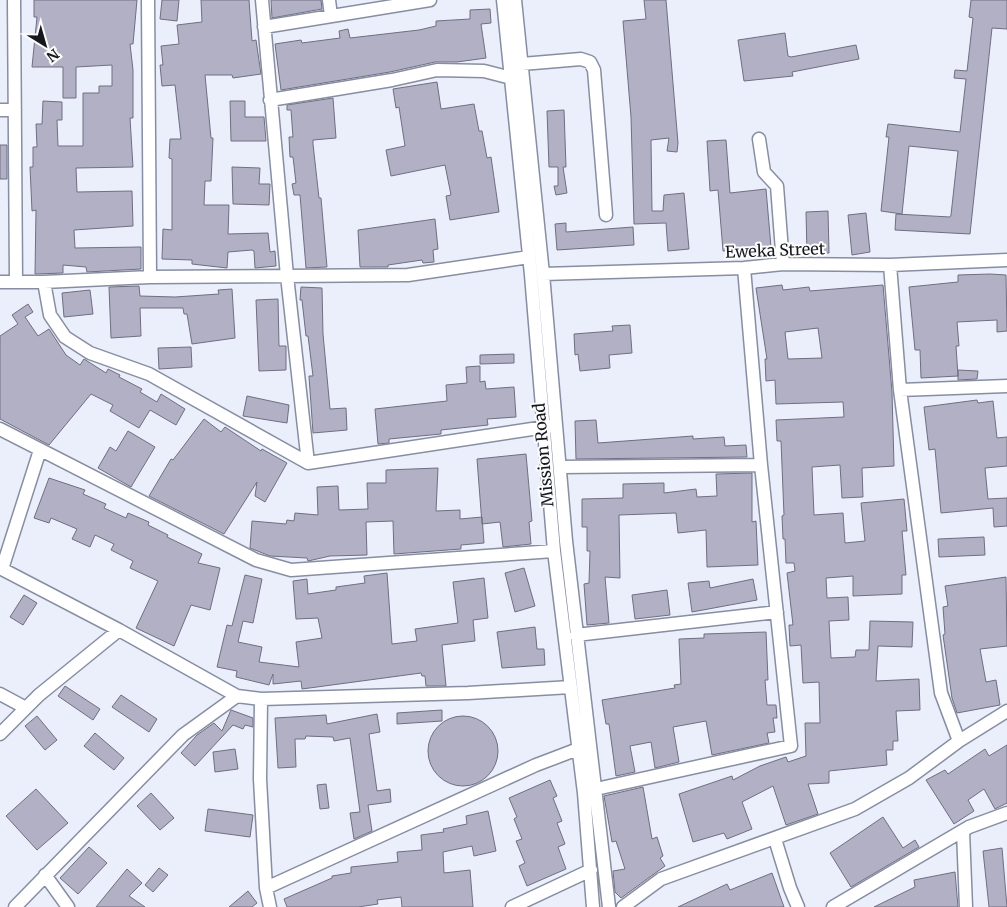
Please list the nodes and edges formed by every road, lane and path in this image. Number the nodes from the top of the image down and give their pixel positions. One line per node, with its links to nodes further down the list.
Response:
1 (14, 0): 14 (street)
2 (148, 0): 24 (street)
3 (262, 0): 9 (street)
4 (329, 0): 8 (street)
5 (430, 0): 8 (street)
6 (503, 0): 11 (street, Mission Road)
7 (515, 0): 10 (street, Mission Road)
8 (331, 16): 9 (street)
9 (264, 27): 12 (street)
10 (522, 64): 16 (street); 22 (street, Mission Road)
11 (511, 78): 12 (street); 17 (street, Mission Road)
12 (270, 100): 23 (street)
13 (0, 110): 14 (street)
14 (15, 110): 26 (street)
15 (759, 139): 19 (street)
16 (606, 215)
17 (529, 257): 23 (street); 30 (street, Mission Road)
18 (1007, 260): 20 (street, Eweka Street)
19 (783, 264): 20 (street, Eweka Street); 21 (street, Eweka Street)
20 (890, 264): 29 (street)
21 (744, 268): 22 (street, Eweka Street); 34 (street)
22 (543, 274): 30 (street, Mission Road)
23 (287, 276): 24 (street); 33 (street)
24 (150, 277): 27 (street)
25 (0, 282): 26 (street)
26 (16, 282): 27 (street)
27 (44, 282): 33 (street)
28 (1007, 386): 29 (street)
29 (900, 390): 48 (street)
30 (551, 426): 33 (street); 35 (street, Mission Road); 36 (street, Mission Road)
31 (0, 429): 32 (street)
32 (40, 450): 36 (street); 37 (street)
33 (308, 463)
34 (761, 465): 35 (street); 38 (street)
35 (560, 467): 40 (street, Mission Road)
36 (554, 551): 41 (street, Mission Road)
37 (1, 569): 39 (street)
38 (777, 612): 40 (street); 50 (street)
39 (119, 630): 43 (street); 45 (street)
40 (576, 635): 50 (street, Mission Road)
41 (571, 687): 44 (street); 49 (street, Mission Road)
42 (0, 694): 45 (street)
43 (238, 696): 44 (street); 55 (street)
44 (261, 699): 56 (street)
45 (26, 708): 47 (street)
46 (1007, 711): 48 (street)
47 (0, 734)
48 (959, 741): 53 (street)
49 (578, 749): 54 (street, Mission Road); 56 (street)
50 (596, 789): 62 (street, Mission Road)
51 (1007, 813): 52 (street)
52 (962, 831): 65 (street); 66 (street)
53 (775, 838): 63 (street); 64 (street)
54 (591, 870): 60 (street); 61 (street, Mission Road)
55 (45, 875): 57 (street); 58 (street)
56 (266, 888): 59 (street)
57 (14, 907)
58 (68, 907)
59 (270, 907)
60 (512, 907)
61 (593, 907)
62 (609, 907)
63 (623, 907)
64 (798, 907)
65 (833, 907)
66 (966, 907)

